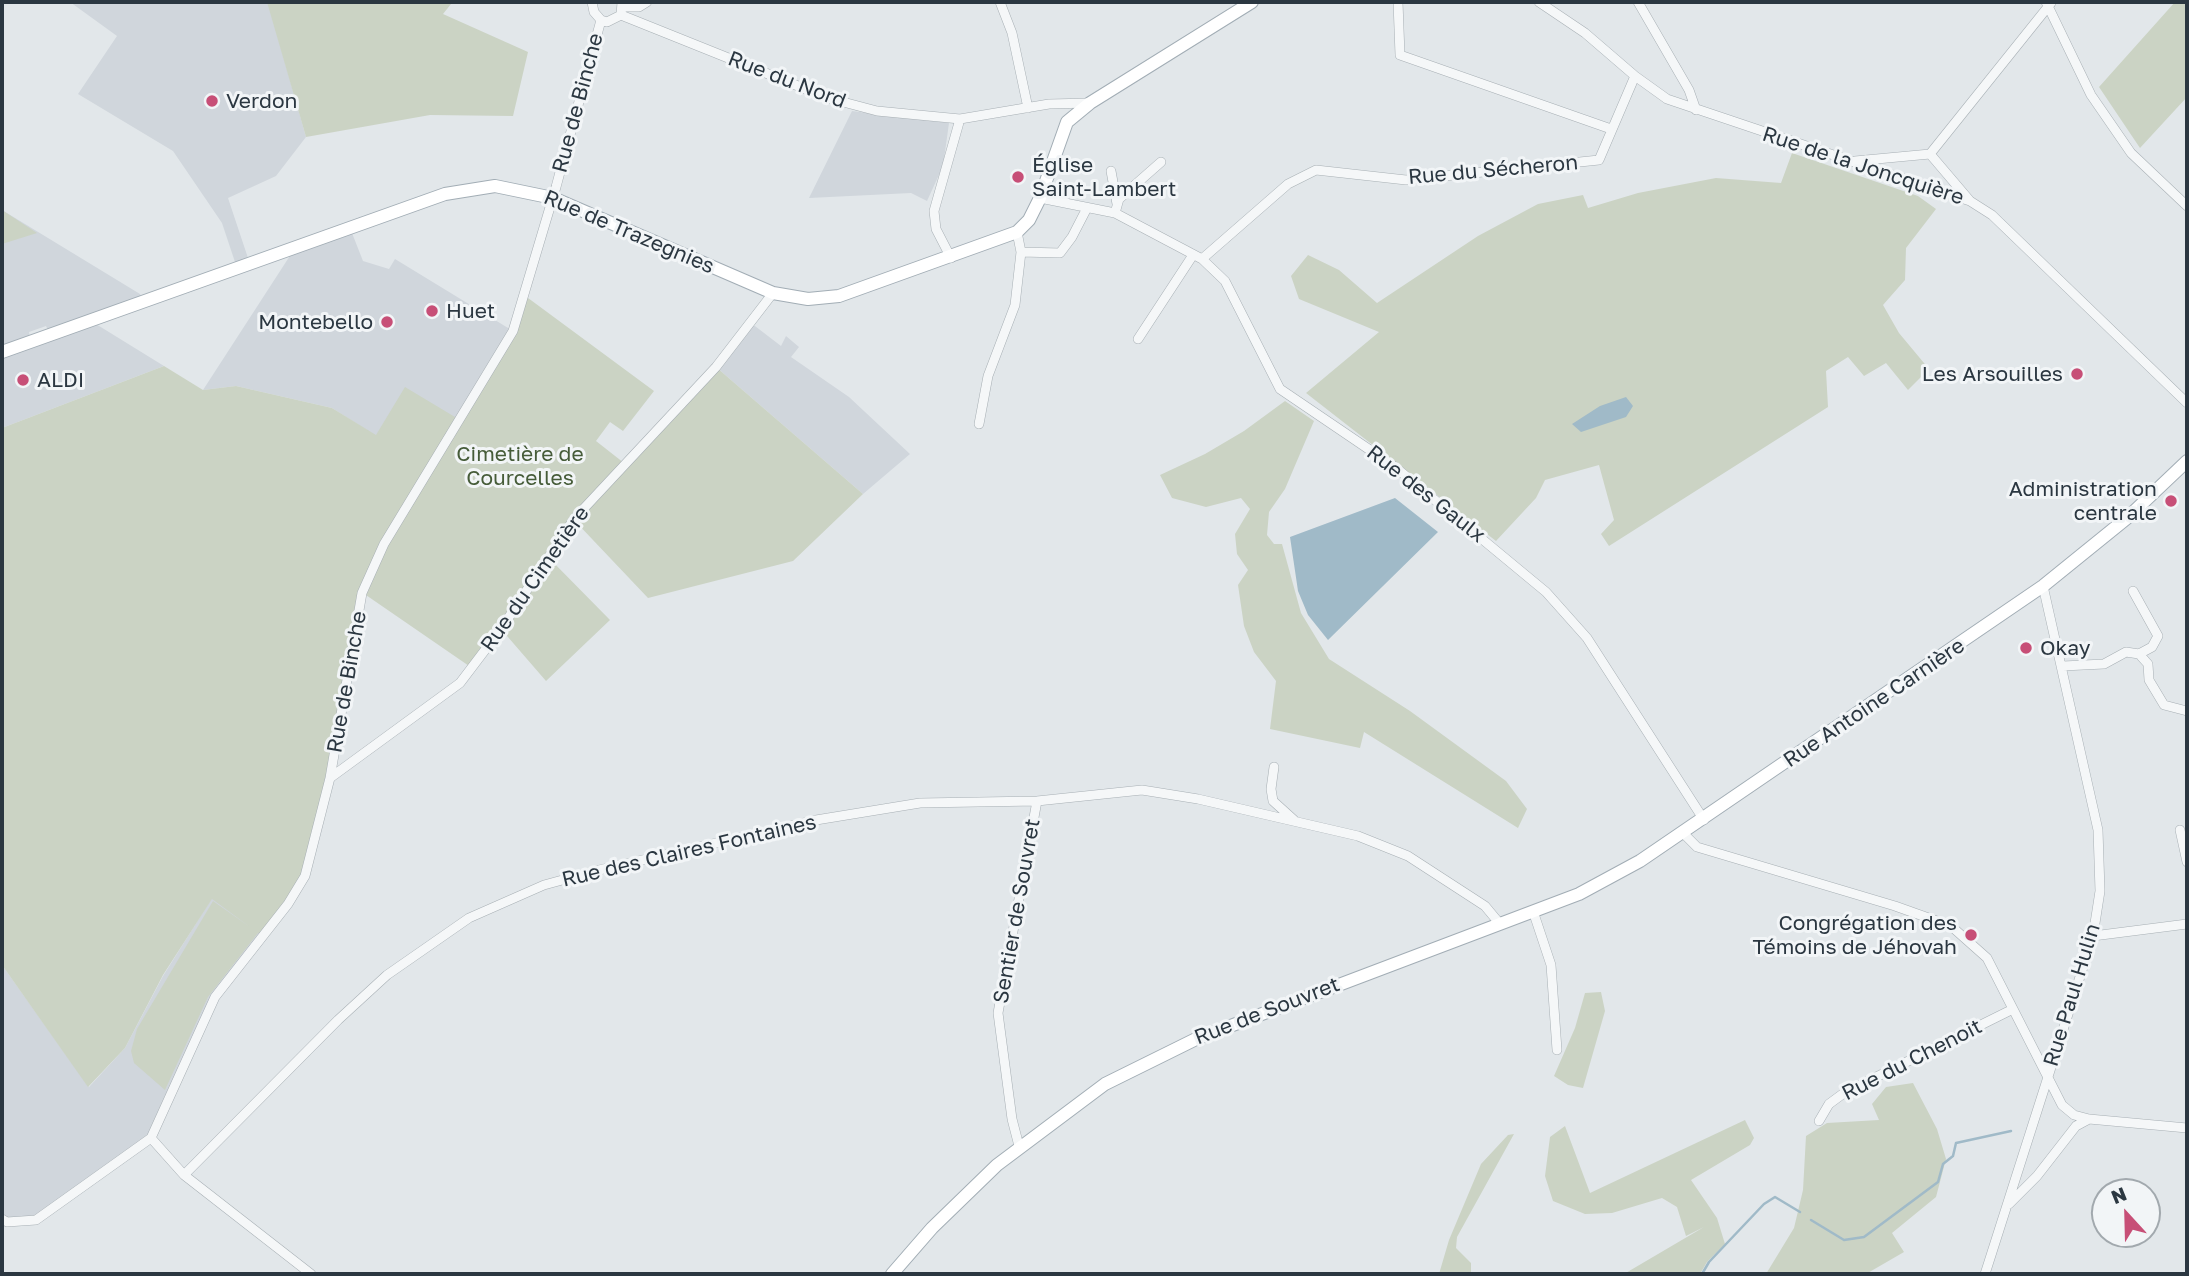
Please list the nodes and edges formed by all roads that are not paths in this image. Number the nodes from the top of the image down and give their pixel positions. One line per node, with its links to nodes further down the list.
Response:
1 (592, 2): 10 (street)
2 (647, 2): 9 (street)
3 (1000, 2): 13 (street)
4 (1252, 2): 12 (main road)
5 (1398, 2): 16 (street)
6 (1539, 2): 11 (street, Rue de la Joncquière)
7 (1638, 2): 14 (street)
8 (2049, 3): 17 (street); 24 (street)
9 (622, 8): 10 (street); 15 (street, Rue du Nord)
10 (601, 20): 21 (street, Rue de Binche)
11 (1634, 76): 14 (street, Rue de la Joncquière); 16 (street, Rue du Sécheron)
12 (1090, 103): 13 (street, Rue du Nord); 22 (main road)
13 (1028, 108): 15 (street, Rue du Nord)
14 (1696, 110): 19 (street, Rue de la Joncquière)
15 (960, 119): 30 (street)
16 (1611, 129): 31 (street, Rue du Sécheron)
17 (1930, 155): 19 (street); 23 (street)
18 (1161, 162): 26 (street)
19 (1850, 162): 23 (street, Rue de la Joncquière)
20 (1111, 171): 26 (street)
21 (553, 198): 32 (main road, Rue de Trazegnies); 34 (main road, Rue de Trazegnies); 44 (street, Rue de Binche)
22 (1040, 198): 25 (street, Rue des Gaulx); 27 (main road)
23 (1970, 201): 35 (street, Rue de la Joncquière)
24 (2187, 206)
25 (1087, 208): 26 (street, Rue des Gaulx); 28 (street)
26 (1116, 209): 29 (street, Rue des Gaulx)
27 (1017, 232): 28 (street); 30 (main road, Rue de Trazegnies)
28 (1021, 252): 36 (street)
29 (1193, 255): 31 (street, Rue des Gaulx); 33 (street)
30 (951, 258): 32 (main road, Rue de Trazegnies)
31 (1202, 259): 46 (street, Rue des Gaulx)
32 (773, 293): 44 (street, Rue du Cimetière)
33 (1138, 339)
34 (2, 352)
35 (2187, 403)
36 (979, 424)
37 (2187, 461): 38 (main road, Rue Antoine Carnière)
38 (2043, 586): 41 (street, Rue Paul Hulin); 46 (main road, Rue Antoine Carnière)
39 (2133, 591): 40 (street)
40 (2139, 654): 41 (street); 42 (street)
41 (2063, 666): 54 (street, Rue Paul Hulin)
42 (2187, 711)
43 (1273, 766): 47 (street)
44 (330, 778): 61 (street, Rue de Binche)
45 (1037, 801): 47 (street, Rue des Claires Fontaines); 62 (street, Sentier de Souvret); 63 (street, Rue des Claires Fontaines)
46 (1704, 820): 49 (main road, Rue de Souvret)
47 (1296, 822): 52 (street, Rue des Claires Fontaines)
48 (2180, 830): 50 (street)
49 (1683, 833): 51 (main road, Rue de Souvret); 55 (street)
50 (2187, 862)
51 (1533, 911): 52 (main road, Rue de Souvret); 56 (street)
52 (1500, 924): 62 (main road, Rue de Souvret)
53 (2187, 924): 54 (street)
54 (2093, 936): 57 (street, Rue Paul Hulin)
55 (2013, 1009): 57 (street); 59 (street, Rue du Chenoit)
56 (1556, 1051)
57 (2047, 1078): 58 (street); 64 (street, Rue Paul Hulin)
58 (2089, 1119): 60 (street); 64 (street)
59 (1819, 1121)
60 (2187, 1128)
61 (151, 1138): 63 (street); 65 (street)
62 (1018, 1146): 67 (main road, Rue de Souvret)
63 (184, 1175): 66 (street)
64 (2007, 1206): 68 (street, Rue Paul Hulin)
65 (2, 1219)
66 (311, 1274)
67 (892, 1274)
68 (1985, 1274)

